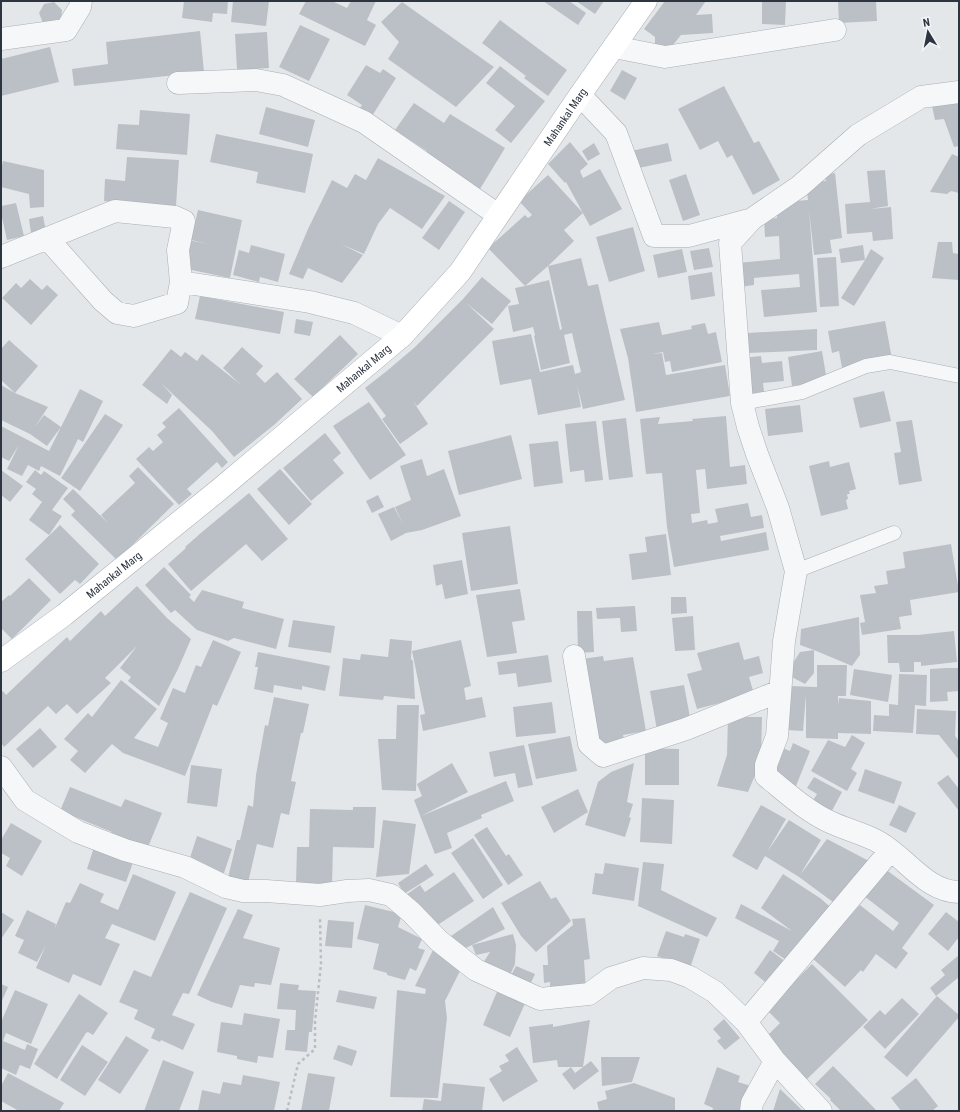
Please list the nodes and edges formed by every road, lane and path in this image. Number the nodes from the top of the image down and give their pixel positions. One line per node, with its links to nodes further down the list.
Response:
1 (81, 1): 4 (street)
2 (646, 1): 5 (main road, Mahankal Marg)
3 (835, 30): 5 (street)
4 (1, 39)
5 (614, 47): 8 (main road, Mahankal Marg)
6 (178, 83): 9 (street)
7 (959, 92): 10 (street)
8 (580, 95): 9 (main road, Mahankal Marg); 10 (street)
9 (498, 215): 14 (main road, Mahankal Marg)
10 (752, 219): 16 (street)
11 (47, 238): 12 (street); 13 (street); 13 (street)
12 (1, 257)
13 (181, 282): 14 (street)
14 (402, 336): 20 (main road, Mahankal Marg)
15 (959, 376): 16 (lane)
16 (742, 403): 18 (street)
17 (894, 533): 18 (lane)
18 (796, 572): 21 (street)
19 (574, 656): 21 (street)
20 (1, 661)
21 (780, 691): 23 (street)
22 (1, 767): 25 (street)
23 (890, 851): 24 (street); 26 (street)
24 (959, 892)
25 (320, 896): 26 (street); 28 (path)
26 (746, 1022): 27 (street)
27 (775, 1061): 29 (street); 30 (street)
28 (287, 1111)
29 (751, 1111)
30 (821, 1111)

